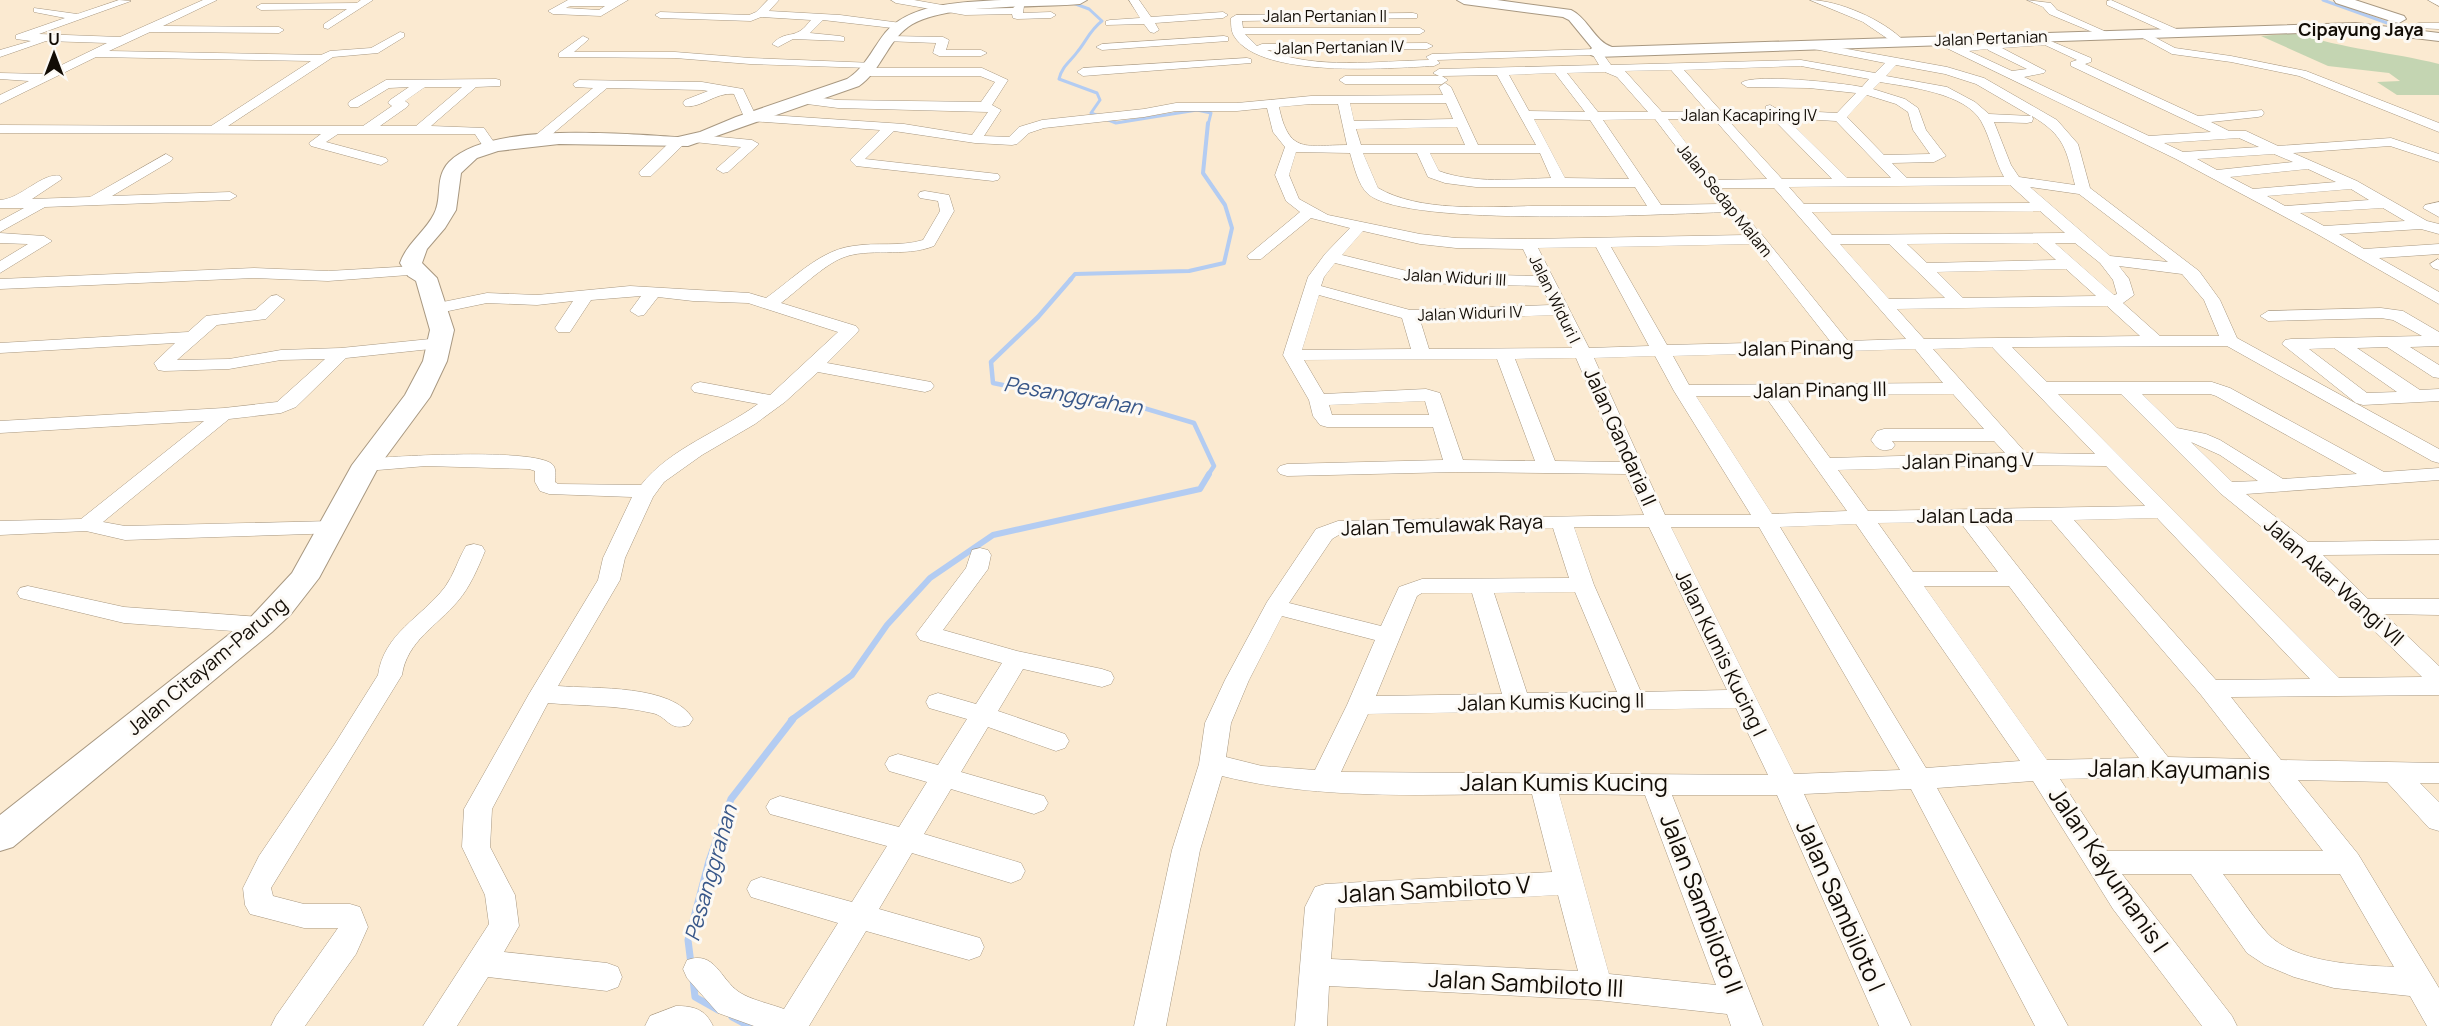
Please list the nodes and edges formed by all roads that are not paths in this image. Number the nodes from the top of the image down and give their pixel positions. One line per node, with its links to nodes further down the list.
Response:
1 (212, 0): 30 (street)
2 (764, 0): 3 (street)
3 (774, 0): 23 (street)
4 (896, 0): 24 (street)
5 (1075, 0): 6 (street); 22 (street)
6 (1080, 0)
7 (1134, 0): 27 (street)
8 (1464, 0): 68 (street)
9 (1815, 0): 59 (street)
10 (2032, 0): 46 (street)
11 (2341, 0): 39 (street)
12 (2433, 0): 17 (street)
13 (621, 1): 13 (street)
14 (126, 2): 29 (street)
15 (363, 3): 19 (street); 35 (street)
16 (2111, 3): 44 (street)
17 (2439, 3)
18 (35, 4): 29 (street)
19 (261, 8)
20 (1408, 8): 28 (street, Jalan Pertanian II); 28 (street); 42 (street)
21 (1224, 10): 27 (street)
22 (1019, 13): 24 (street); 24 (street)
23 (760, 14): 25 (street); 26 (street)
24 (940, 14): 33 (street)
25 (660, 15)
26 (820, 16): 33 (street); 49 (street)
27 (1145, 16): 31 (street); 43 (street)
28 (1351, 16): 41 (street, Jalan Pertanian II)
29 (81, 18): 52 (street)
30 (170, 18): 32 (street); 38 (street)
31 (1111, 18)
32 (265, 19)
33 (894, 26): 69 (street); 81 (street)
34 (2439, 26): 39 (street)
35 (328, 27)
36 (1217, 27): 43 (street)
37 (90, 28): 56 (street)
38 (146, 29): 40 (street); 57 (street)
39 (2414, 29): 44 (street, Jalan Pertanian); 45 (street); 51 (street, Jalan Pertanian)
40 (279, 30)
41 (1238, 31): 42 (street); 65 (street)
42 (1420, 31): 78 (street)
43 (1156, 32): 50 (street); 60 (street)
44 (2177, 33): 47 (street, Jalan Pertanian)
45 (2439, 33)
46 (2106, 34): 47 (street, Jalan Pertanian); 58 (street, Jalan Pertanian)
47 (2143, 34): 87 (street)
48 (400, 35): 74 (street)
49 (801, 36): 54 (street); 61 (street)
50 (1097, 36)
51 (2439, 38)
52 (47, 39): 56 (street); 70 (street)
53 (583, 39): 81 (street)
54 (840, 39)
55 (1224, 39): 60 (street)
56 (65, 40): 57 (street)
57 (122, 40): 71 (street)
58 (1938, 40): 59 (street, Jalan Pertanian); 66 (street)
59 (1898, 41): 62 (street, Jalan Pertanian)
60 (1163, 43): 72 (street); 72 (street)
61 (778, 44)
62 (1803, 44): 68 (street, Jalan Pertanian); 77 (street)
63 (1989, 46): 66 (street); 75 (street); 88 (street)
64 (310, 47): 73 (street)
65 (1252, 47): 78 (street, Jalan Pertanian IV); 78 (street)
66 (1953, 48): 88 (street)
67 (1231, 50): 72 (street)
68 (1603, 51): 78 (street); 84 (street); 84 (street, Jalan Sedap Malam)
69 (981, 53)
70 (0, 54)
71 (97, 54): 73 (street); 92 (street)
72 (1170, 55): 80 (street)
73 (295, 57): 74 (street)
74 (321, 58): 125 (street)
75 (2087, 60): 91 (street); 121 (street)
76 (1247, 61): 80 (street)
77 (1893, 61): 93 (street); 164 (street)
78 (1435, 64): 85 (street); 94 (street); 103 (street)
79 (1728, 65): 82 (street); 93 (street); 98 (street)
80 (1177, 66): 86 (street)
81 (868, 68): 105 (street); 110 (street)
82 (1675, 68): 84 (street); 112 (street)
83 (1559, 70): 84 (street); 85 (street); 116 (street)
84 (1618, 70): 115 (street, Jalan Sedap Malam)
85 (1501, 71): 114 (street)
86 (1083, 72)
87 (2302, 73): 89 (street); 126 (street)
88 (2009, 75): 132 (street)
89 (2340, 75)
90 (2, 76): 92 (street)
91 (2127, 77)
92 (46, 78): 104 (street)
93 (1879, 78): 102 (street); 119 (street)
94 (1346, 80)
95 (496, 82): 97 (street)
96 (422, 83): 97 (street); 108 (street); 129 (street)
97 (473, 83): 130 (street)
98 (1747, 83): 102 (street); 113 (street)
99 (579, 84): 100 (street)
100 (606, 84): 101 (street); 133 (street)
101 (720, 89): 107 (street); 117 (street)
102 (1862, 91): 118 (street); 146 (street)
103 (1451, 99): 106 (street); 122 (street)
104 (0, 100)
105 (807, 100): 110 (street); 117 (street)
106 (1343, 100): 109 (street); 123 (street)
107 (689, 103)
108 (354, 104)
109 (1272, 104): 134 (street); 137 (street)
110 (984, 106): 134 (street)
111 (2258, 113): 121 (street)
112 (1717, 114): 113 (street, Jalan Kacapiring IV); 115 (street, Jalan Kacapiring IV); 157 (street)
113 (1775, 114): 118 (street, Jalan Kacapiring IV); 158 (street)
114 (1525, 115): 116 (street, Jalan Kacapiring IV); 140 (street)
115 (1658, 115): 116 (street, Jalan Kacapiring IV); 160 (street, Jalan Sedap Malam)
116 (1594, 116): 156 (street)
117 (750, 117): 124 (street); 135 (street)
118 (1840, 117): 146 (street)
119 (1986, 118): 120 (street); 154 (street)
120 (2027, 119)
121 (2196, 120): 131 (street)
122 (1462, 123): 123 (street); 139 (street)
123 (1348, 125): 142 (street)
124 (891, 127): 134 (street); 152 (street)
125 (216, 128): 127 (street); 128 (street)
126 (2439, 128)
127 (0, 129)
128 (333, 130): 129 (street); 147 (street)
129 (364, 131): 130 (street)
130 (418, 131): 136 (street)
131 (2224, 133): 132 (street); 141 (street)
132 (2150, 134): 143 (street)
133 (538, 139): 135 (street); 136 (street)
134 (975, 139)
135 (688, 140): 149 (street); 150 (street)
136 (490, 148): 200 (street)
137 (1291, 148): 142 (street); 175 (street)
138 (1422, 149): 139 (street); 142 (street); 155 (street)
139 (1473, 149): 140 (street)
140 (1545, 149): 155 (street)
141 (2275, 149): 143 (street); 145 (street); 148 (street)
142 (1356, 150): 173 (street)
143 (2181, 156): 151 (street)
144 (166, 158): 166 (street)
145 (2439, 158)
146 (1879, 159): 159 (street)
147 (381, 161)
148 (2312, 165): 151 (street); 161 (street)
149 (723, 169)
150 (646, 173)
151 (2214, 174): 162 (street)
152 (993, 177)
153 (55, 179): 169 (street)
154 (2014, 181): 159 (street); 164 (street); 170 (street)
155 (1560, 182): 156 (street)
156 (1638, 183): 173 (street)
157 (1777, 183): 158 (street); 160 (street); 172 (street)
158 (1844, 183): 159 (street)
159 (1904, 183)
160 (1710, 184): 171 (street, Jalan Sedap Malam)
161 (2352, 184): 162 (street); 167 (street)
162 (2251, 194): 174 (street)
163 (926, 195): 209 (street)
164 (2089, 195): 199 (street)
165 (230, 196): 166 (street)
166 (90, 203): 169 (street)
167 (2386, 203): 174 (street); 178 (street)
168 (2439, 206): 176 (street)
169 (13, 207): 177 (street); 180 (street)
170 (2042, 207): 172 (street); 185 (street)
171 (1731, 208): 173 (street); 186 (street, Jalan Sedap Malam)
172 (1800, 208): 188 (street)
173 (1656, 210)
174 (2284, 210): 182 (street)
175 (1310, 212): 179 (street); 192 (street)
176 (2439, 213)
177 (0, 222)
178 (2422, 224): 181 (street); 182 (street)
179 (1360, 226): 190 (street); 193 (street)
180 (0, 227)
181 (2439, 229)
182 (2322, 231): 191 (street)
183 (0, 238): 197 (street)
184 (2041, 238): 185 (street); 187 (street); 196 (street)
185 (2079, 238): 195 (street)
186 (1758, 239): 189 (street); 227 (street, Jalan Sedap Malam)
187 (1893, 239): 188 (street); 198 (street)
188 (1828, 240): 210 (street)
189 (1601, 242): 190 (street); 230 (street)
190 (1528, 244): 201 (street, Jalan Widuri I)
191 (2362, 254): 194 (street); 206 (street)
192 (1255, 256)
193 (1331, 257): 201 (street, Jalan Widuri III); 203 (street)
194 (2439, 259)
195 (2106, 260): 199 (street); 208 (street)
196 (2071, 264): 198 (street); 208 (street)
197 (0, 268)
198 (1923, 268): 211 (street)
199 (2185, 269): 220 (street)
200 (416, 271): 202 (street); 212 (street, Jalan Citayam-Parung)
201 (1546, 281): 213 (street, Jalan Widuri I)
202 (0, 284)
203 (1311, 288): 215 (street, Jalan Widuri IV); 233 (street)
204 (654, 291): 205 (street); 209 (street); 214 (street)
205 (585, 296): 212 (street); 217 (street)
206 (2439, 299)
207 (278, 300): 218 (street)
208 (2111, 301): 211 (street); 222 (street)
209 (769, 304): 235 (street)
210 (1883, 304): 211 (street); 226 (street)
211 (1960, 304)
212 (434, 309): 223 (street, Jalan Citayam-Parung)
213 (1560, 310): 215 (street, Jalan Widuri IV); 232 (street, Jalan Widuri I)
214 (638, 311)
215 (1410, 315): 234 (street)
216 (2268, 316): 219 (street)
217 (564, 328)
218 (193, 337): 228 (street); 229 (street)
219 (2439, 340): 224 (street)
220 (2230, 341): 222 (street); 254 (street)
221 (1997, 342): 222 (street); 226 (street); 241 (street)
222 (2156, 342)
223 (440, 343): 229 (street); 258 (street, Jalan Citayam-Parung)
224 (2392, 343): 225 (street); 236 (street)
225 (2339, 344): 245 (street); 245 (street)
226 (1921, 345): 227 (street, Jalan Pinang); 240 (street)
227 (1844, 347): 230 (street, Jalan Pinang)
228 (0, 348)
229 (341, 352): 248 (street)
230 (1668, 352): 232 (street, Jalan Pinang); 242 (street)
231 (1504, 354): 232 (street, Jalan Pinang); 234 (street, Jalan Pinang); 260 (street)
232 (1583, 354): 261 (street, Jalan Gandaria II)
233 (1292, 355): 234 (street, Jalan Pinang); 246 (street)
234 (1422, 355)
235 (814, 366): 237 (street); 247 (street)
236 (2439, 373)
237 (926, 386)
238 (2125, 387): 241 (street); 251 (street, Jalan Akar Wangi VII); 264 (street)
239 (700, 388): 247 (street)
240 (1957, 388): 243 (street, Jalan Pinang III); 252 (street)
241 (2042, 388): 256 (street)
242 (1683, 391): 243 (street, Jalan Pinang III); 274 (street)
243 (1772, 392): 257 (street, Jalan Kayumanis I)
244 (2439, 395): 245 (street)
245 (2416, 396)
246 (1318, 400): 249 (street); 249 (street)
247 (774, 401): 267 (street)
248 (224, 414): 250 (street); 275 (street)
249 (1440, 421): 259 (street)
250 (0, 427)
251 (2170, 433): 265 (street); 266 (street, Jalan Akar Wangi VII)
252 (2001, 435): 253 (street); 255 (street)
253 (1885, 446)
254 (2439, 457)
255 (2020, 459): 256 (street, Jalan Pinang V); 257 (street, Jalan Pinang V)
256 (2113, 460): 268 (street)
257 (1823, 464): 271 (street, Jalan Kayumanis I)
258 (366, 465): 267 (street); 277 (street, Jalan Citayam-Parung)
259 (1455, 466): 260 (street); 262 (street)
260 (1548, 468): 261 (street)
261 (1633, 468): 273 (street, Jalan Gandaria II)
262 (1287, 470)
263 (2439, 474): 264 (street)
264 (2380, 478): 265 (street)
265 (2277, 484): 266 (street)
266 (2227, 489): 279 (street, Jalan Akar Wangi VII)
267 (646, 491): 298 (street)
268 (2164, 512): 269 (street, Jalan Lada); 296 (street)
269 (2058, 515): 270 (street, Jalan Lada); 297 (street)
270 (1967, 516): 271 (street, Jalan Lada); 283 (street)
271 (1861, 517): 274 (street, Jalan Lada); 282 (street, Jalan Kayumanis I)
272 (1561, 521): 273 (street, Jalan Temulawak Raya); 284 (street); 288 (street, Jalan Temulawak Raya)
273 (1657, 521): 274 (street, Jalan Temulawak Raya); 299 (street, Jalan Kumis Kucing I)
274 (1766, 521): 315 (street)
275 (86, 525): 276 (street); 277 (street)
276 (0, 528)
277 (332, 528): 290 (street, Jalan Citayam-Parung)
278 (2439, 547): 279 (street)
279 (2302, 549): 287 (street, Jalan Akar Wangi VII)
280 (474, 551): 341 (street)
281 (980, 555): 292 (street)
282 (1907, 579): 283 (street); 310 (street, Jalan Kayumanis I)
283 (2016, 579): 309 (street)
284 (1583, 585): 285 (street); 300 (street)
285 (1481, 586): 291 (street); 302 (street)
286 (28, 593): 290 (street)
287 (2364, 606): 289 (street); 294 (street, Jalan Akar Wangi VII)
288 (1275, 607): 291 (street); 308 (street, Jalan Temulawak Raya)
289 (2439, 607)
290 (261, 625): 323 (street, Jalan Citayam-Parung)
291 (1387, 635): 303 (street)
292 (1017, 659): 293 (street); 304 (street)
293 (1102, 678)
294 (2439, 680)
295 (2439, 686): 296 (street)
296 (2333, 687): 297 (street)
297 (2210, 689): 311 (street)
298 (542, 694): 305 (street); 333 (street)
299 (1742, 699): 300 (street, Jalan Kumis Kucing II); 319 (street, Jalan Kumis Kucing I)
300 (1633, 701): 302 (street, Jalan Kumis Kucing II)
301 (938, 702): 304 (street)
302 (1517, 702): 303 (street, Jalan Kumis Kucing II)
303 (1360, 705): 316 (street)
304 (983, 715): 306 (street); 314 (street)
305 (680, 719)
306 (1056, 741)
307 (898, 764): 314 (street)
308 (1212, 764): 316 (street, Jalan Kumis Kucing); 346 (street, Jalan Temulawak Raya)
309 (2161, 766): 310 (street, Jalan Kayumanis); 311 (street, Jalan Kayumanis)
310 (2040, 770): 315 (street, Jalan Kayumanis); 326 (street, Jalan Kayumanis I)
311 (2273, 771): 312 (street, Jalan Kayumanis); 325 (street)
312 (2395, 773): 313 (street, Jalan Kayumanis); 322 (street)
313 (2439, 773)
314 (945, 776): 320 (street); 324 (street)
315 (1919, 780): 319 (street, Jalan Kumis Kucing); 349 (street)
316 (1323, 781): 317 (street, Jalan Kumis Kucing)
317 (1543, 783): 318 (street, Jalan Kumis Kucing); 329 (street)
318 (1654, 783): 319 (street, Jalan Kumis Kucing); 339 (street, Jalan Sambiloto II)
319 (1786, 785): 348 (street, Jalan Sambiloto I)
320 (1034, 803)
321 (780, 807): 324 (street)
322 (2439, 820)
323 (0, 836)
324 (906, 840): 328 (street); 331 (street)
325 (2348, 862): 327 (street); 337 (street)
326 (2099, 863): 327 (street); 350 (street, Jalan Kayumanis I)
327 (2199, 863): 337 (street)
328 (1011, 871)
329 (1568, 883): 335 (street, Jalan Sambiloto V); 338 (street)
330 (761, 889): 331 (street)
331 (860, 916): 332 (street); 345 (street)
332 (969, 947)
333 (481, 963): 336 (street); 342 (street)
334 (698, 969): 345 (street)
335 (1314, 972): 338 (street, Jalan Sambiloto III); 347 (street, Jalan Sambiloto V)
336 (607, 977)
337 (2418, 983): 340 (street)
338 (1597, 986): 339 (street, Jalan Sambiloto III)
339 (1743, 1014)
340 (2439, 1017)
341 (287, 1026)
342 (439, 1026)
343 (661, 1026): 344 (street)
344 (697, 1026)
345 (792, 1026)
346 (1150, 1026)
347 (1311, 1026)
348 (1895, 1026)
349 (2052, 1026)
350 (2221, 1026)

